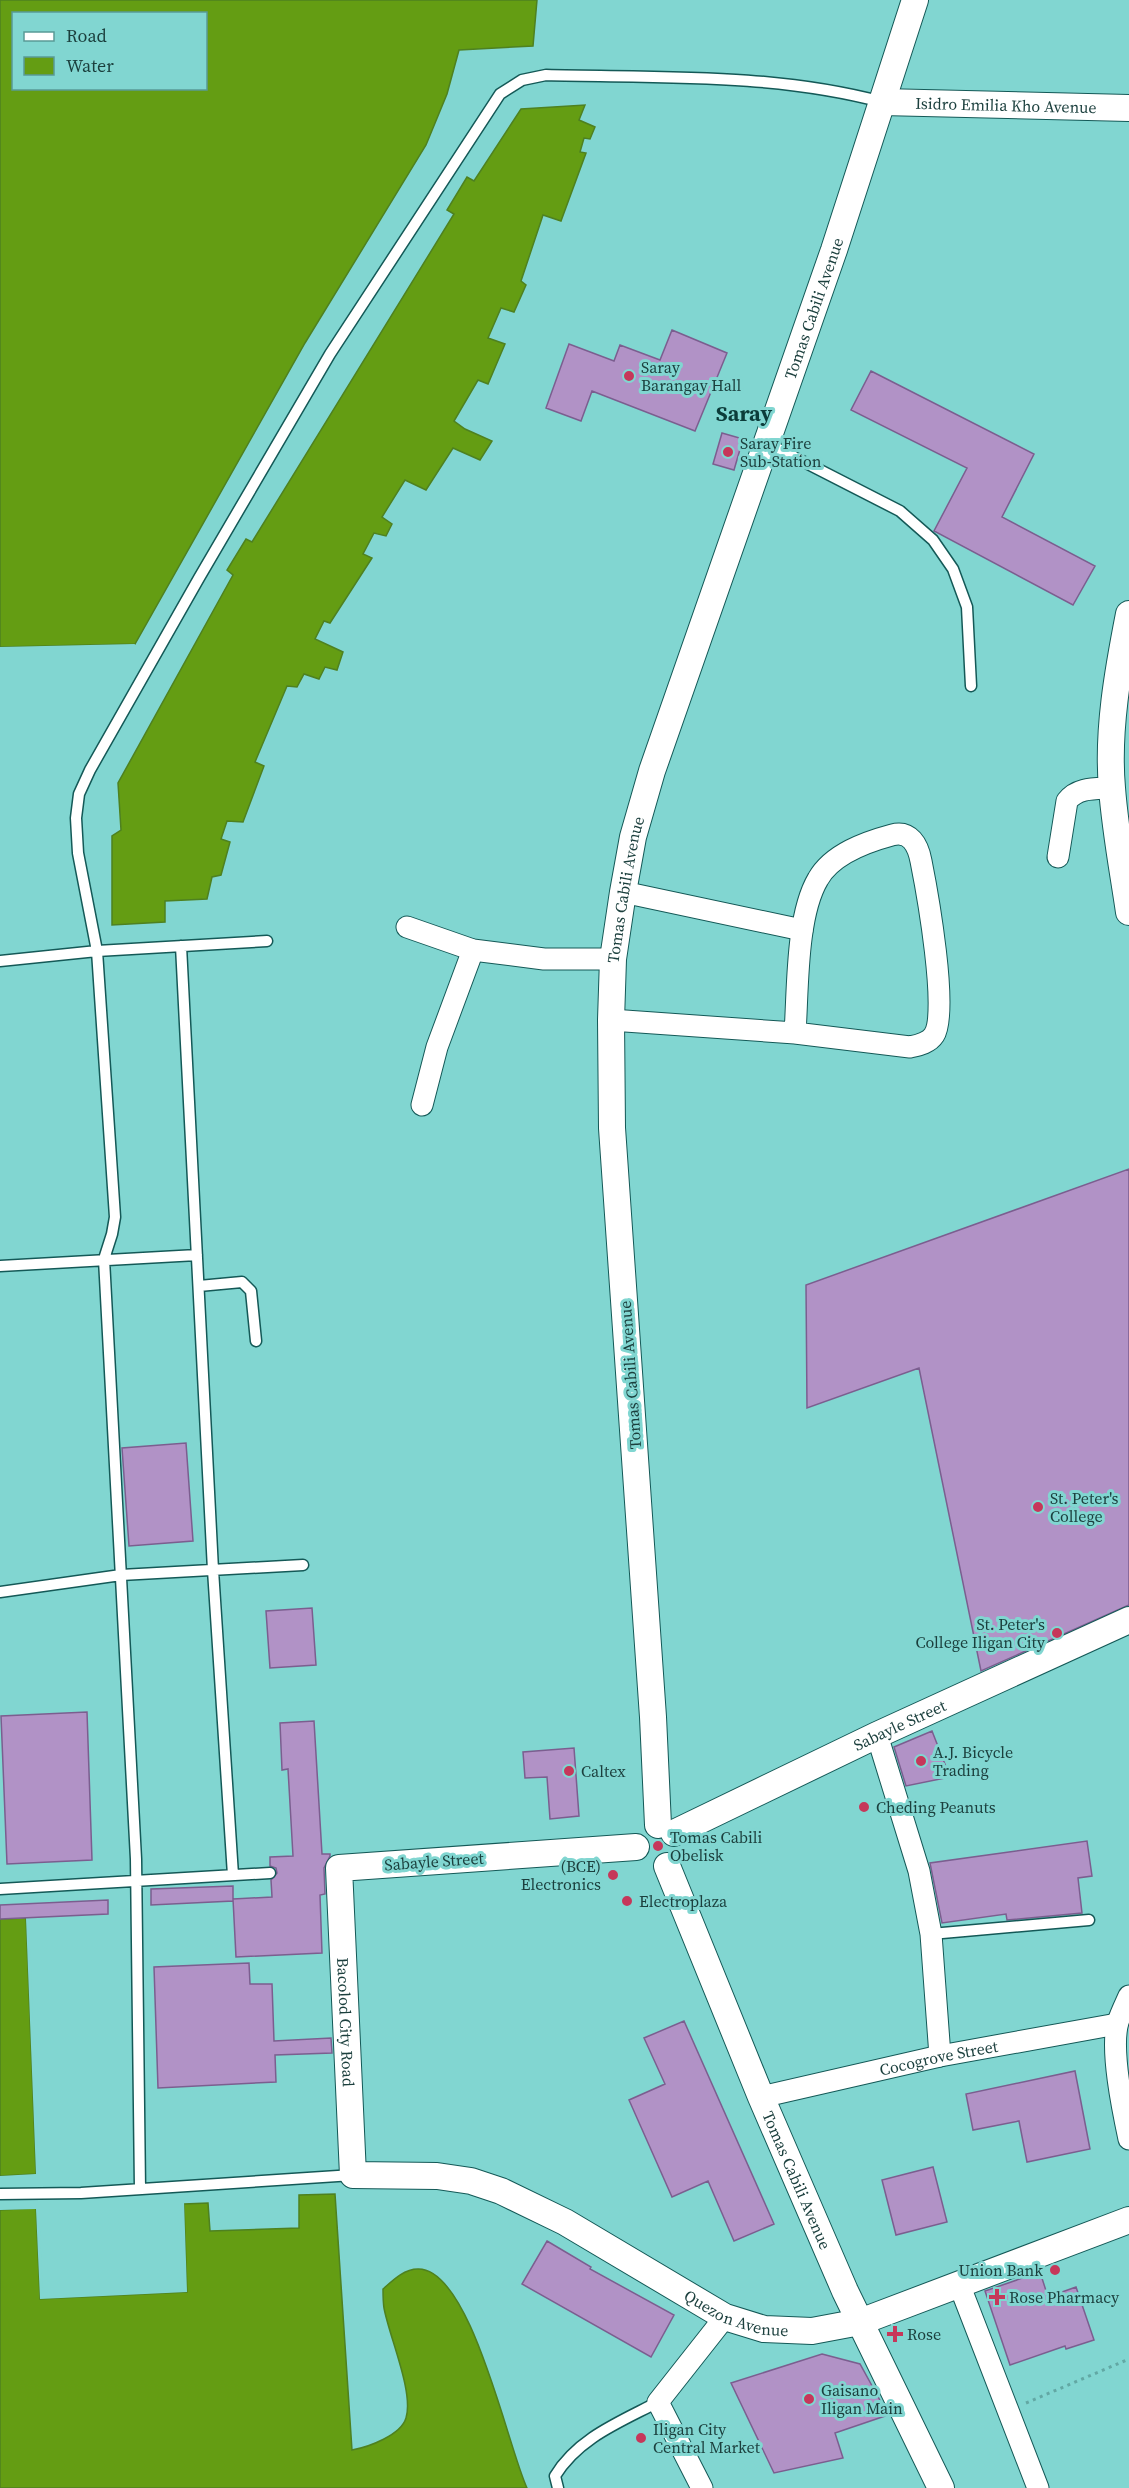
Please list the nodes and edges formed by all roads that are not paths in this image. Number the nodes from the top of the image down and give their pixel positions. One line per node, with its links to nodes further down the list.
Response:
1 (915, 0): 2 (street, Tomas Cabili Avenue)
2 (882, 102): 3 (street, Isidro Emilia Kho Avenue); 4 (street, Tomas Cabili Avenue); 16 (lane)
3 (1129, 108)
4 (766, 443): 6 (lane); 9 (street, Tomas Cabili Avenue)
5 (1129, 614): 7 (street)
6 (971, 686)
7 (1112, 788): 8 (street); 10 (street)
8 (1058, 857)
9 (623, 892): 12 (street); 17 (street, Tomas Cabili Avenue)
10 (1129, 912)
11 (407, 927): 15 (street)
12 (802, 930): 20 (street); 20 (street)
13 (267, 941): 14 (lane)
14 (182, 946): 16 (lane); 22 (lane)
15 (473, 950): 17 (street); 21 (street)
16 (97, 951): 18 (lane); 23 (lane)
17 (613, 959): 19 (street, Tomas Cabili Avenue)
18 (0, 961)
19 (611, 1020): 20 (street); 33 (street, Tomas Cabili Avenue)
20 (795, 1033)
21 (422, 1105)
22 (197, 1255): 23 (lane); 25 (lane)
23 (104, 1259): 24 (lane); 29 (lane)
24 (0, 1266)
25 (199, 1286): 26 (lane); 28 (lane)
26 (256, 1341)
27 (303, 1565): 28 (lane)
28 (213, 1570): 29 (lane); 38 (lane)
29 (122, 1575): 30 (lane); 39 (lane)
30 (0, 1592)
31 (1129, 1620): 32 (street, Sabayle Street)
32 (877, 1735): 33 (street, Sabayle Street); 42 (street)
33 (666, 1829): 34 (street); 35 (street)
34 (636, 1847): 35 (street); 36 (street, Sabayle Street)
35 (667, 1866): 46 (street, Tomas Cabili Avenue)
36 (339, 1868): 48 (street, Bacolod City Road)
37 (270, 1873): 38 (lane)
38 (233, 1875): 39 (lane)
39 (136, 1880): 40 (lane); 49 (lane)
40 (0, 1889)
41 (1089, 1920): 42 (lane)
42 (931, 1934): 45 (street)
43 (1129, 1996): 44 (street)
44 (1118, 2024): 45 (street, Cocogrove Street); 47 (street)
45 (940, 2056): 46 (street, Cocogrove Street)
46 (761, 2097): 54 (street, Tomas Cabili Avenue)
47 (1129, 2139)
48 (353, 2175): 49 (lane); 53 (street, Quezon Avenue)
49 (140, 2189): 50 (lane)
50 (0, 2194)
51 (1129, 2220): 52 (street, Quezon Avenue)
52 (958, 2284): 54 (street, Quezon Avenue); 59 (street)
53 (724, 2317): 54 (street, Quezon Avenue); 55 (street)
54 (860, 2322): 58 (street, Tomas Cabili Avenue)
55 (658, 2402): 56 (lane); 57 (street)
56 (558, 2488)
57 (702, 2488)
58 (941, 2488)
59 (1038, 2488)

